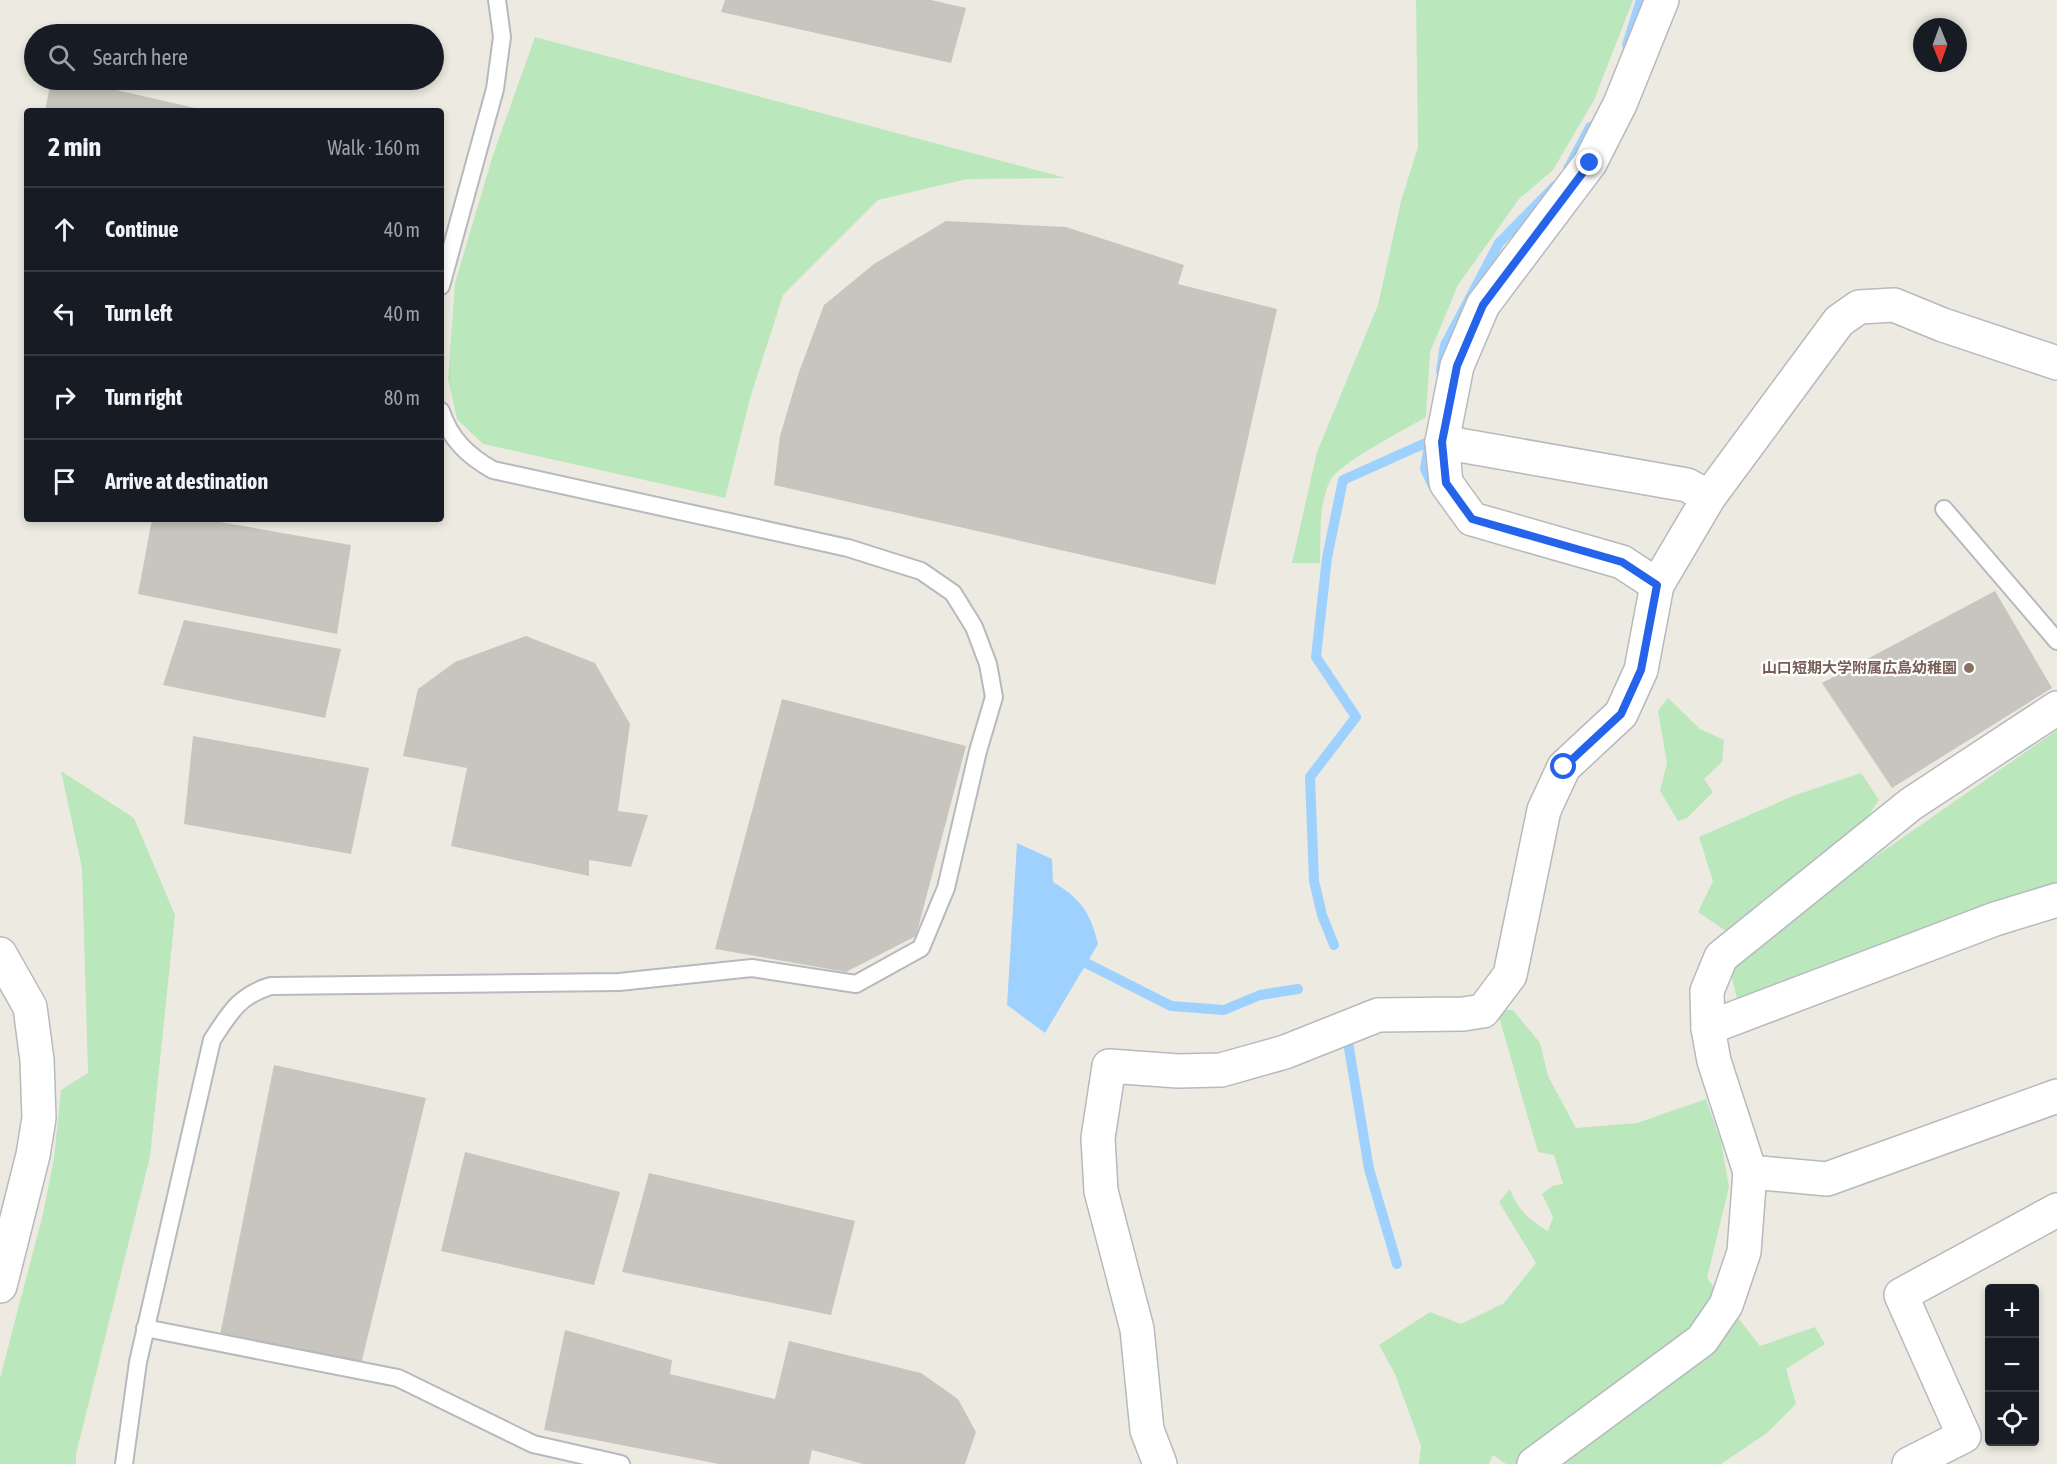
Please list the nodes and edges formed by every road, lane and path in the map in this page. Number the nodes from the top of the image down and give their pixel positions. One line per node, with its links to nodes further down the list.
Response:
1 (497, 0): 3 (lane)
2 (1662, 0): 6 (street)
3 (444, 275)
4 (2057, 363): 7 (street)
5 (444, 420): 19 (lane)
6 (1442, 442): 7 (street); 9 (street)
7 (1709, 497): 9 (street)
8 (1944, 509): 10 (lane)
9 (1657, 585): 22 (street)
10 (2057, 641)
11 (2057, 708): 14 (street)
12 (2057, 900): 14 (street)
13 (0, 954): 18 (street)
14 (1708, 1028): 16 (street)
15 (2057, 1096): 16 (street)
16 (1750, 1172): 23 (street)
17 (2057, 1210): 24 (street)
18 (0, 1286)
19 (146, 1328): 20 (lane); 21 (lane)
20 (124, 1464)
21 (621, 1464)
22 (1160, 1464)
23 (1534, 1464)
24 (1909, 1464)

